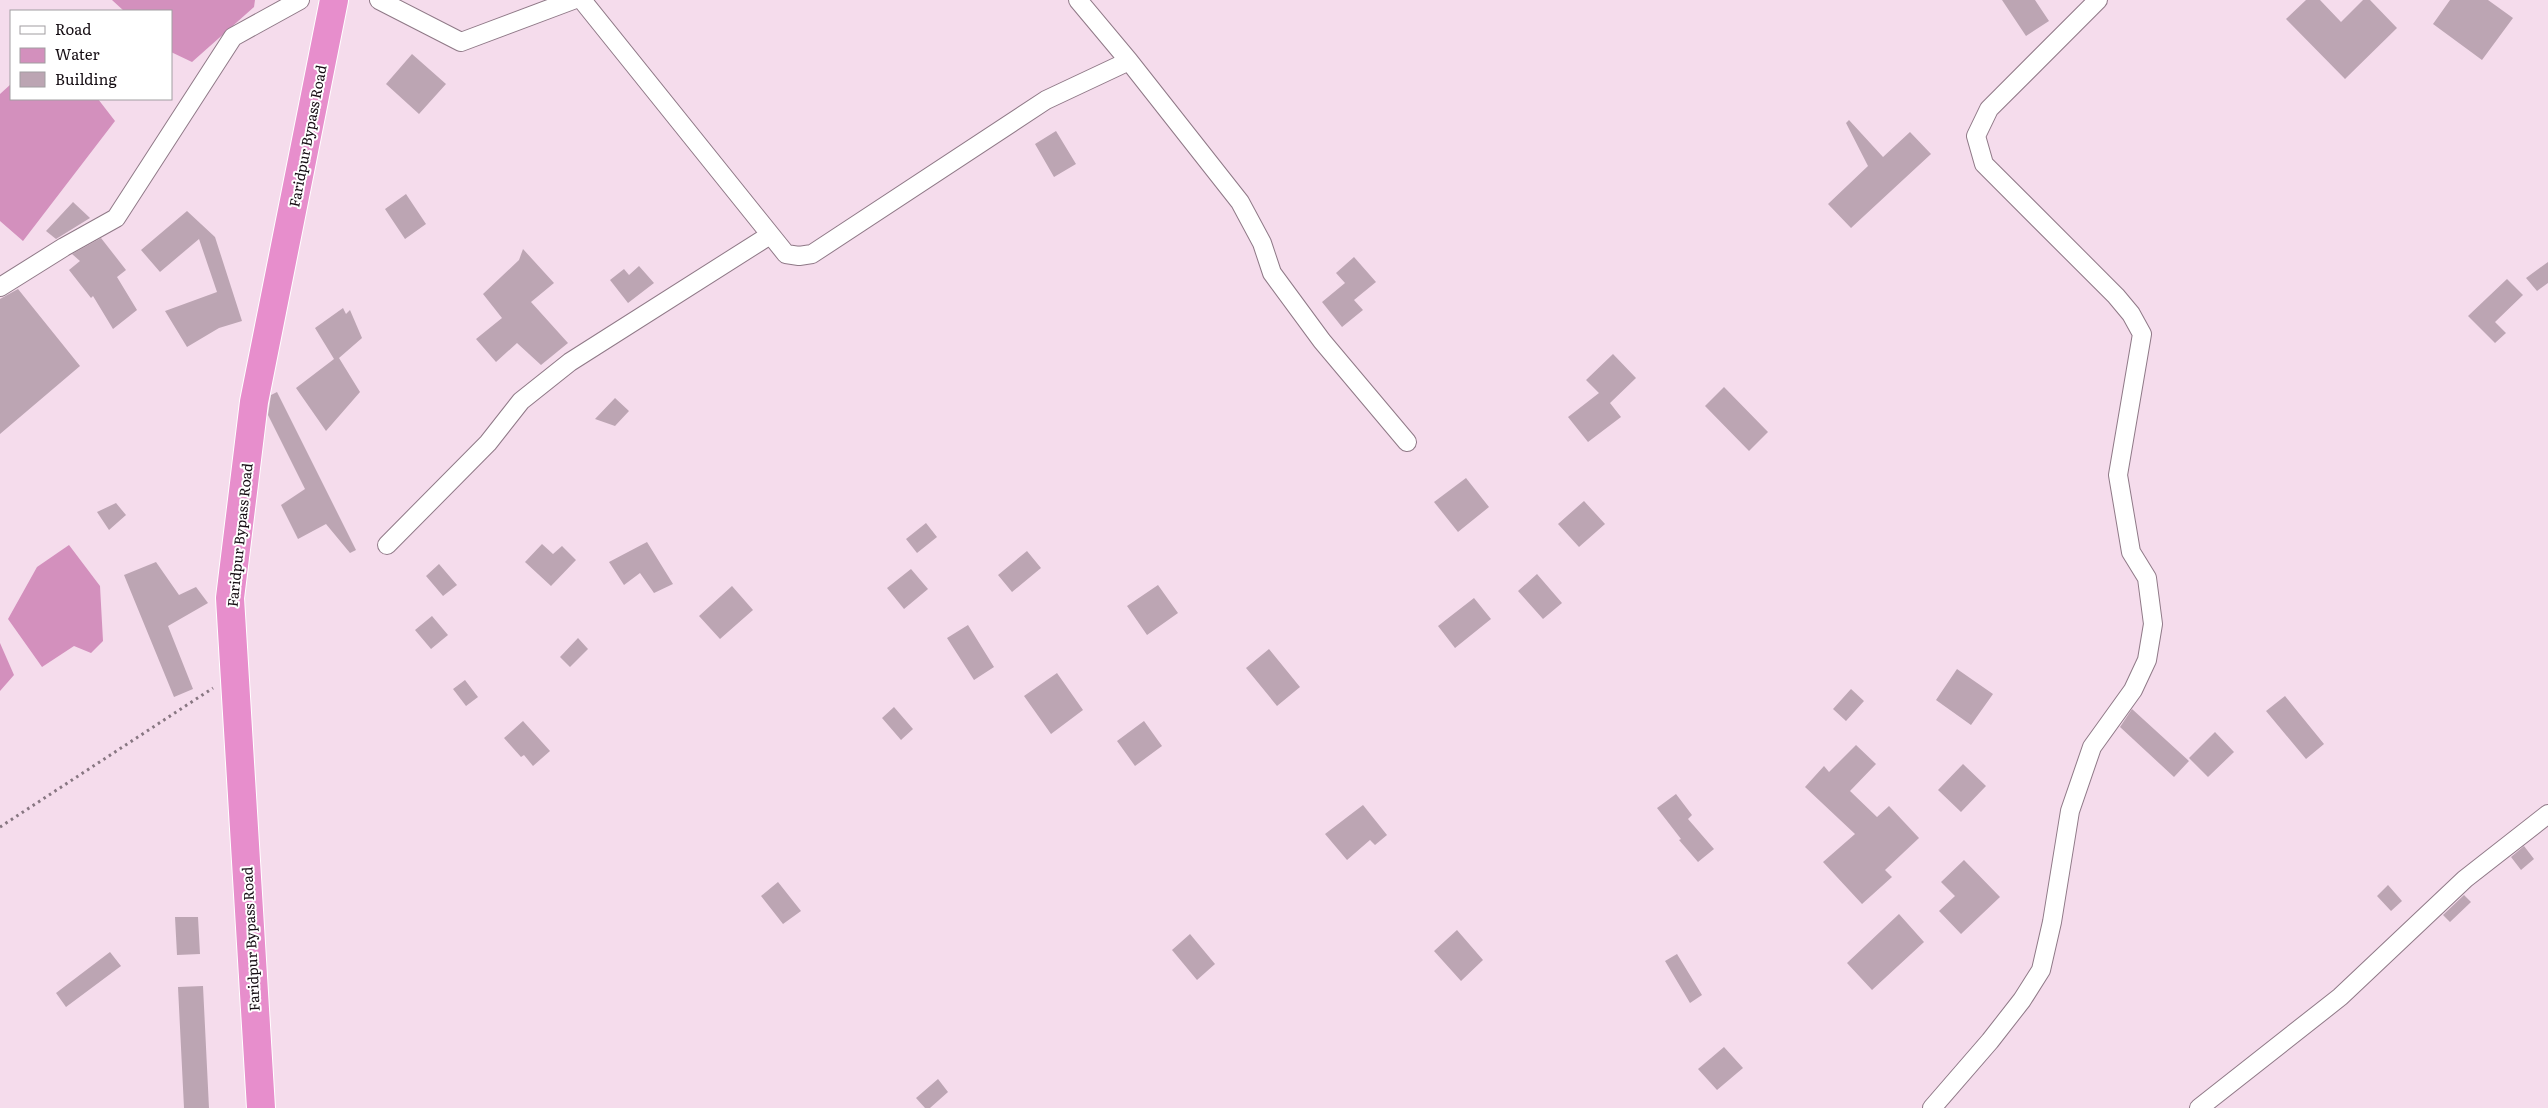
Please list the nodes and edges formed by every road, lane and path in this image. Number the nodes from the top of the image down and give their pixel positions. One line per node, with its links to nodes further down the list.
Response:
1 (300, 0): 10 (street)
2 (334, 0): 13 (highway, Faridpur Bypass Road)
3 (379, 0): 4 (street)
4 (573, 0)
5 (582, 0): 9 (street)
6 (1078, 0): 8 (street)
7 (2098, 0): 17 (street)
8 (1130, 61): 9 (street); 11 (street)
9 (770, 235): 12 (street)
10 (0, 287)
11 (1407, 442)
12 (387, 545)
13 (235, 675): 15 (path); 16 (highway, Faridpur Bypass Road)
14 (2548, 814): 18 (street)
15 (0, 827)
16 (260, 1108)
17 (1932, 1108)
18 (2199, 1108)

